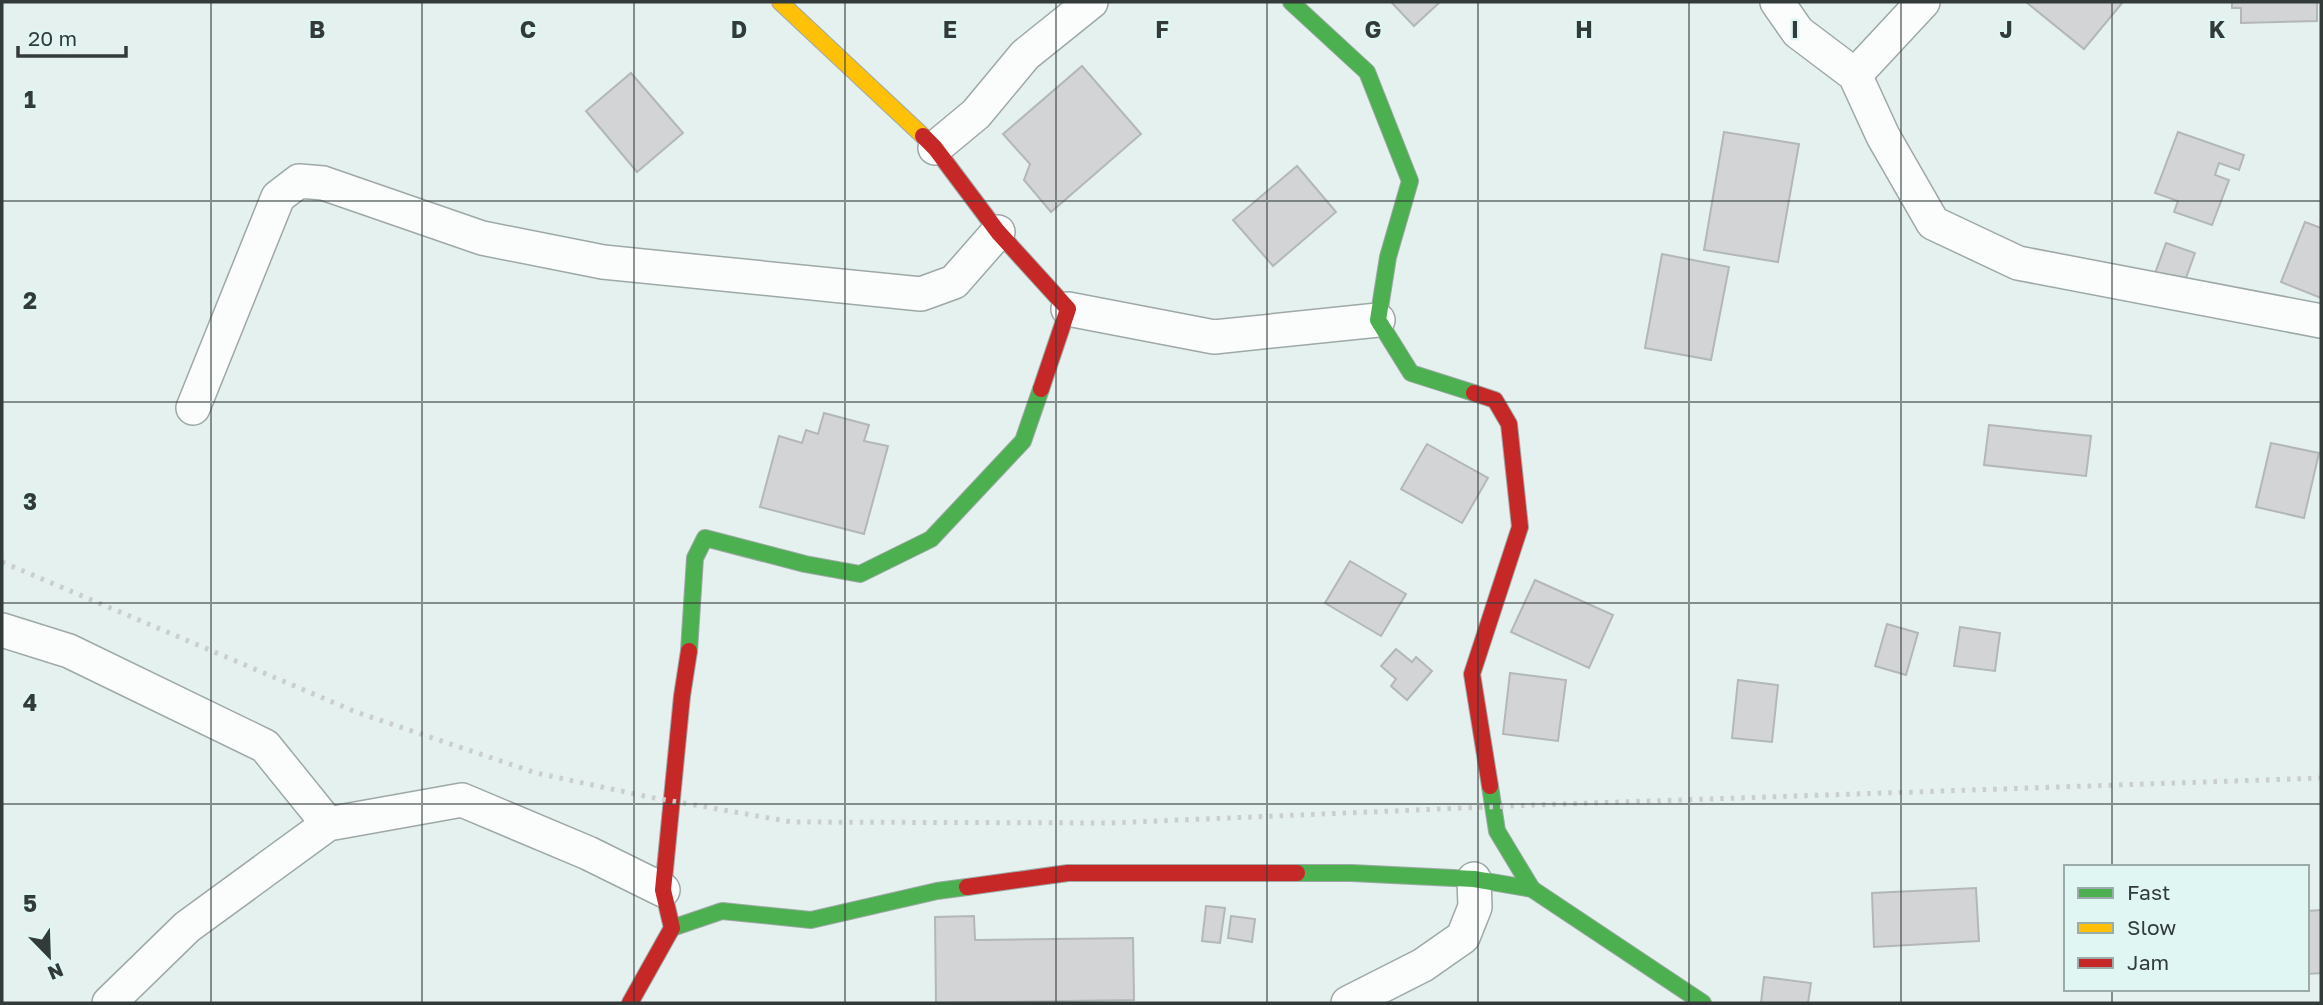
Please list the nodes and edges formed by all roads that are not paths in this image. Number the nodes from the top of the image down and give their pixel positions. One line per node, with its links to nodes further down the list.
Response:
1 (780, 2): 7 (street)
2 (1091, 2): 7 (street)
3 (1291, 2): 10 (street)
4 (1777, 2): 6 (street)
5 (1923, 2): 6 (street)
6 (1855, 75): 11 (street)
7 (935, 148): 8 (street)
8 (998, 232): 9 (street); 12 (street)
9 (1069, 309): 10 (street); 17 (street)
10 (1378, 320): 16 (street)
11 (2321, 321)
12 (193, 408)
13 (2, 630): 14 (street)
14 (328, 824): 17 (street); 19 (street)
15 (1474, 879): 16 (street); 18 (street); 21 (street)
16 (1532, 889): 22 (street)
17 (663, 890): 18 (street)
18 (672, 928): 20 (street)
19 (109, 1003)
20 (630, 1003)
21 (1348, 1003)
22 (1703, 1003)

